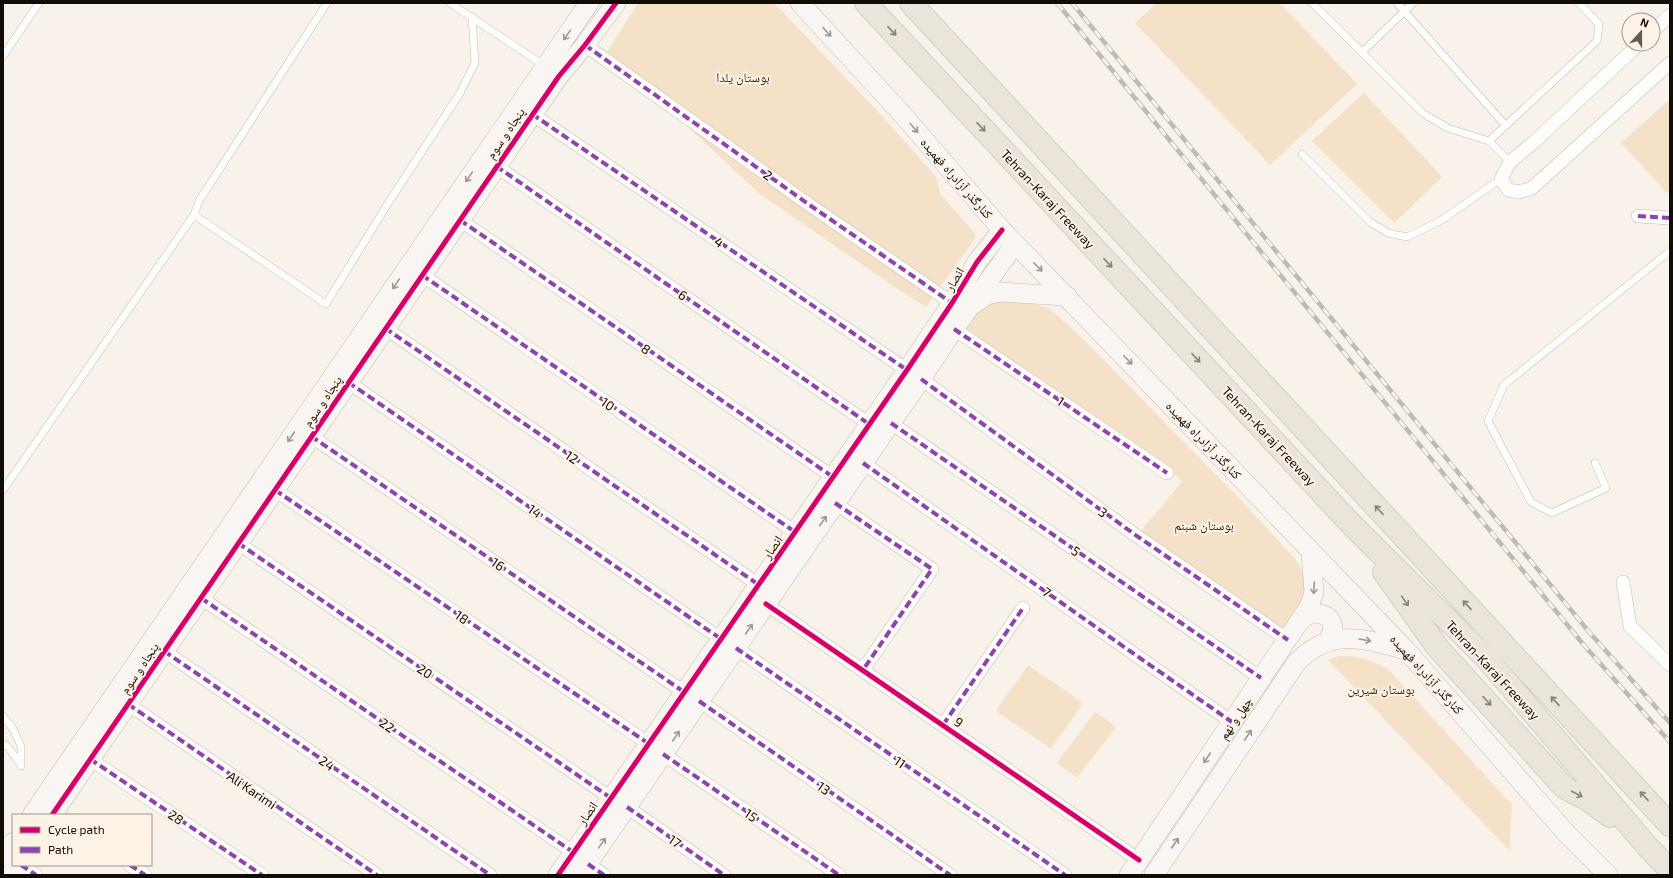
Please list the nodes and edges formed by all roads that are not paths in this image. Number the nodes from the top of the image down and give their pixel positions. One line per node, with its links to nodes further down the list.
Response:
1 (39, 3): 20 (lane)
2 (328, 3): 30 (lane)
3 (450, 3): 15 (lane)
4 (589, 3): 22 (street, پنجاه و سوم, one-way to 22)
5 (616, 3): 17 (street, پنجاه و سوم)
6 (800, 3): 34 (street, کنارگذر آزادراه فهمیده, one-way to 34)
7 (866, 3): 53 (highway, Tehran-Karaj Freeway, one-way to 53)
8 (910, 3): 82 (highway, Tehran-Karaj Freeway, one-way to 8)
9 (1312, 3): 18 (lane)
10 (1398, 3): 13 (lane)
11 (1413, 3): 13 (lane)
12 (1579, 3): 24 (lane)
13 (1405, 11): 18 (lane); 24 (lane)
14 (1670, 15): 16 (street)
15 (472, 17): 22 (lane); 30 (lane)
16 (1661, 23)
17 (585, 45): 22 (street, پنجاه و سوم); 38 (street, 2)
18 (1362, 52): 25 (lane)
19 (1630, 52): 27 (street)
20 (3, 56)
21 (1670, 63): 29 (street)
22 (552, 71): 23 (street, پنجاه و سوم); 80 (street, پنجاه و سوم, one-way to 80)
23 (532, 114): 28 (street, پنجاه و سوم); 41 (street, 4)
24 (1506, 126): 25 (lane)
25 (1489, 141): 27 (lane)
26 (1302, 154): 29 (lane)
27 (1510, 162): 29 (street)
28 (496, 166): 33 (street, پنجاه و سوم); 44 (street, 6)
29 (1501, 179)
30 (194, 215): 50 (lane)
31 (1638, 216): 32 (street)
32 (1670, 218)
33 (460, 220): 36 (street, پنجاه و سوم); 49 (street, 8)
34 (1009, 237): 37 (street, کنارگذر آزادراه فهمیده, one-way to 37); 38 (street, انصار)
35 (1670, 251): 47 (lane)
36 (422, 275): 39 (street, پنجاه و سوم); 54 (street, 10)
37 (1067, 296): 38 (street); 56 (street, کنارگذر آزادراه فهمیده, one-way to 56)
38 (961, 305): 40 (street, انصار); 41 (street, انصار)
39 (385, 328): 42 (street, پنجاه و سوم); 58 (street, 12)
40 (954, 329): 41 (street, انصار); 48 (street, 1)
41 (914, 374): 43 (street, انصار); 44 (street, انصار); 63 (street, 3)
42 (348, 382): 45 (street, پنجاه و سوم); 65 (street, 14)
43 (891, 423): 46 (street, انصار); 70 (street, 5)
44 (869, 424): 49 (street, انصار)
45 (311, 436): 51 (street, پنجاه و سوم); 71 (street, 16)
46 (863, 463): 52 (street, انصار); 74 (street, 7)
47 (1595, 463)
48 (1168, 472)
49 (833, 478): 54 (street, انصار)
50 (3, 490)
51 (275, 490): 55 (street, پنجاه و سوم); 77 (street, 18)
52 (835, 503): 60 (street, انصار, one-way to 52); 69 (street)
53 (1350, 523): 84 (highway, Tehran-Karaj Freeway); 84 (highway, one-way to 84)
54 (795, 532): 58 (street, انصار)
55 (238, 543): 59 (street, پنجاه و سوم); 79 (street, 20)
56 (1311, 552): 62 (street, چهل و نهم, one-way to 62); 66 (street, کنارگذر آزادراه فهمیده)
57 (1623, 582): 68 (street)
58 (759, 585): 65 (street, انصار)
59 (200, 598): 67 (street, پنجاه و سوم); 86 (street, 22)
60 (766, 604): 65 (street, انصار, one-way to 60); 69 (street, 9)
61 (1024, 608): 75 (street)
62 (1300, 622): 63 (street, چهل و نهم); 64 (street)
63 (1288, 640): 70 (street, چهل و نهم)
64 (1327, 642): 66 (street, چهل و نهم, one-way to 66); 104 (street, چهل و نهم, one-way to 64)
65 (728, 644): 71 (street, انصار); 103 (street, 11)
66 (1406, 650): 105 (street, کنارگذر آزادراه فهمیده)
67 (164, 651): 72 (street, پنجاه و سوم); 97 (street, 24)
68 (1670, 665)
69 (863, 670): 75 (street, 9)
70 (1261, 678): 74 (street, چهل و نهم)
71 (692, 697): 77 (street, انصار); 102 (street, 13)
72 (128, 704): 78 (street, پنجاه و سوم); 96 (street, Ali Karimi)
73 (3, 716): 76 (lane)
74 (1232, 722): 90 (street, چهل و نهم, one-way to 90)
75 (943, 725): 90 (street, 9)
76 (3, 744)
77 (656, 749): 79 (street, انصار); 101 (street, 15)
78 (90, 759): 81 (street, پنجاه و سوم); 95 (street, 28)
79 (619, 803): 86 (street, انصار); 100 (street, 17)
80 (33, 814)
81 (54, 814)
82 (1670, 825)
83 (12, 844): 85 (street)
84 (1647, 846): 91 (highway, Tehran-Karaj Freeway)
85 (3, 857)
86 (580, 864): 98 (street, انصار); 99 (street, 22)
87 (16, 866): 92 (street)
88 (22, 866): 93 (street)
89 (132, 866): 94 (street)
90 (1134, 867)
91 (1670, 870)
92 (11, 875)
93 (36, 875)
94 (145, 875)
95 (262, 875)
96 (377, 875)
97 (490, 875)
98 (558, 875)
99 (604, 875)
100 (724, 875)
101 (839, 875)
102 (950, 875)
103 (1065, 875)
104 (1154, 875)
105 (1608, 875)

